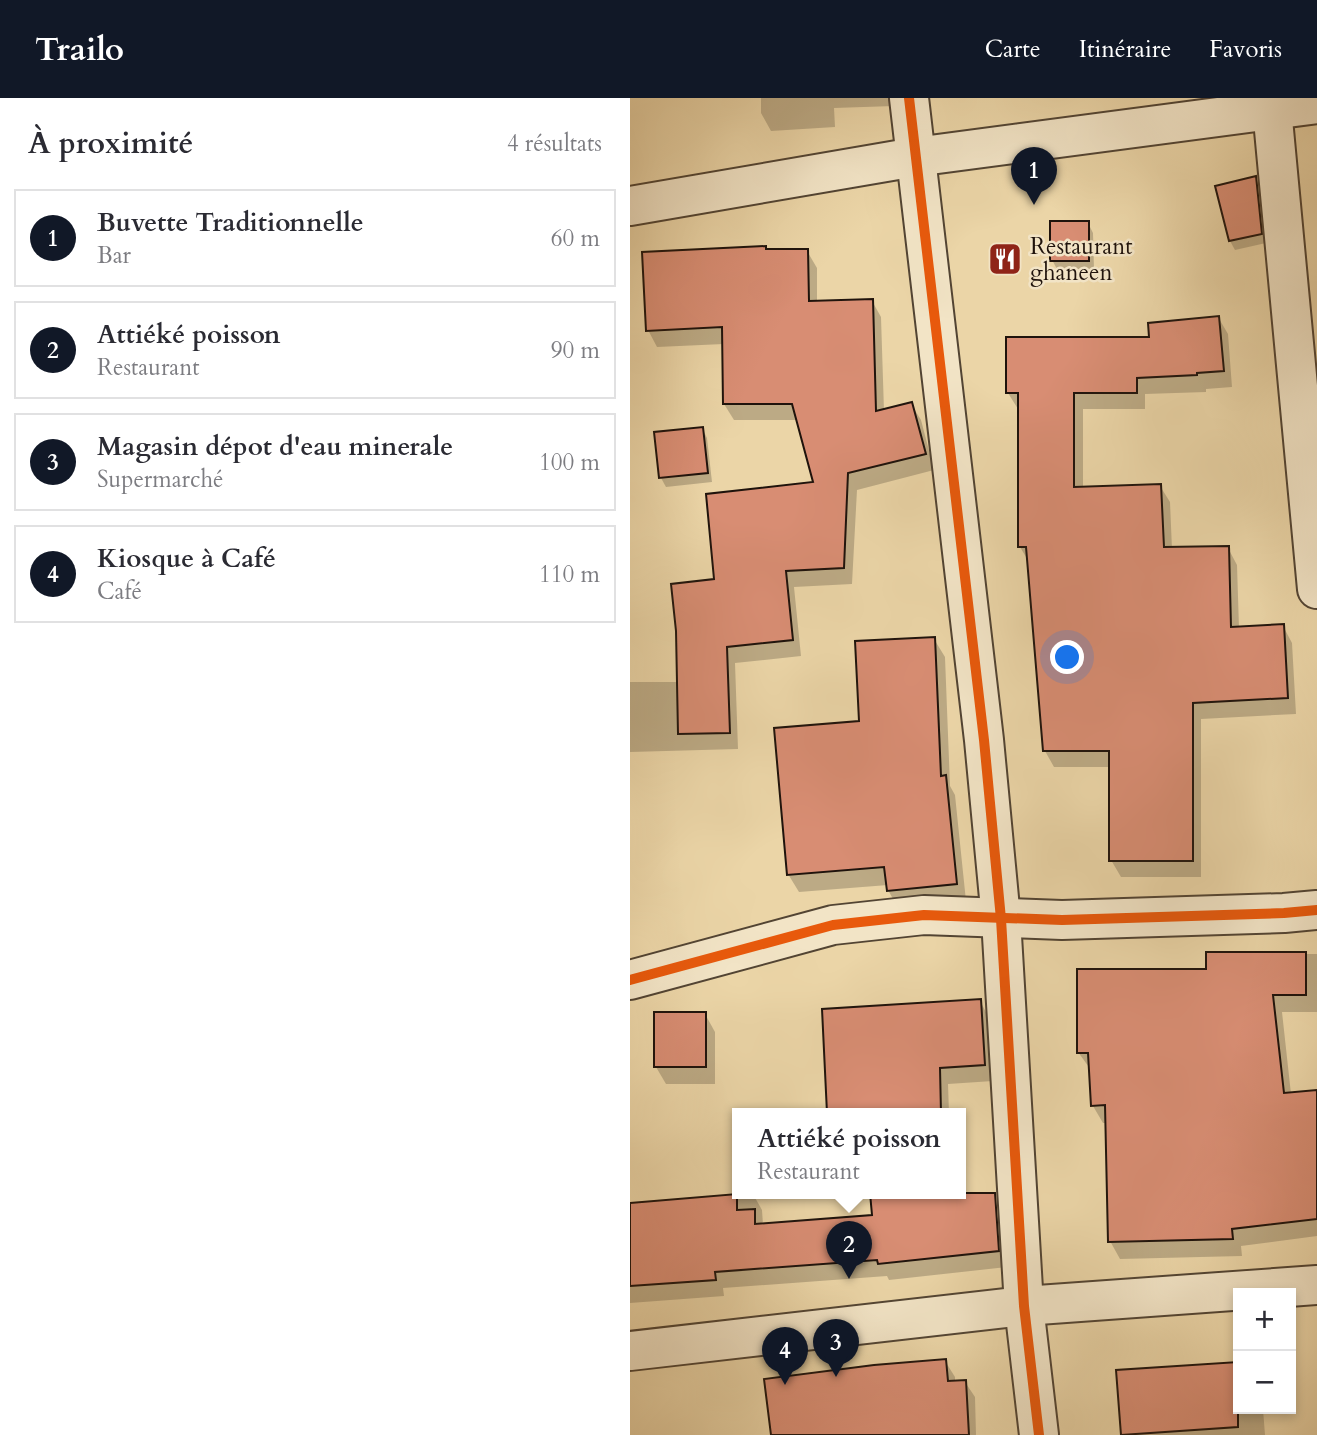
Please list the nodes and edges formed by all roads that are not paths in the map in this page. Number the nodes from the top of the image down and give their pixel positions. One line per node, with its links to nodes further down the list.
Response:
1 (909, 98): 4 (street)
2 (1272, 103): 3 (street); 4 (street); 6 (street)
3 (1317, 104)
4 (915, 157): 5 (street); 9 (street)
5 (630, 206)
6 (1314, 529): 7 (street)
7 (1317, 589)
8 (1317, 910): 9 (street)
9 (1001, 919): 10 (street); 12 (street)
10 (630, 980)
11 (1317, 1284): 12 (street)
12 (1024, 1307): 13 (street); 14 (street)
13 (630, 1350)
14 (1039, 1435)

